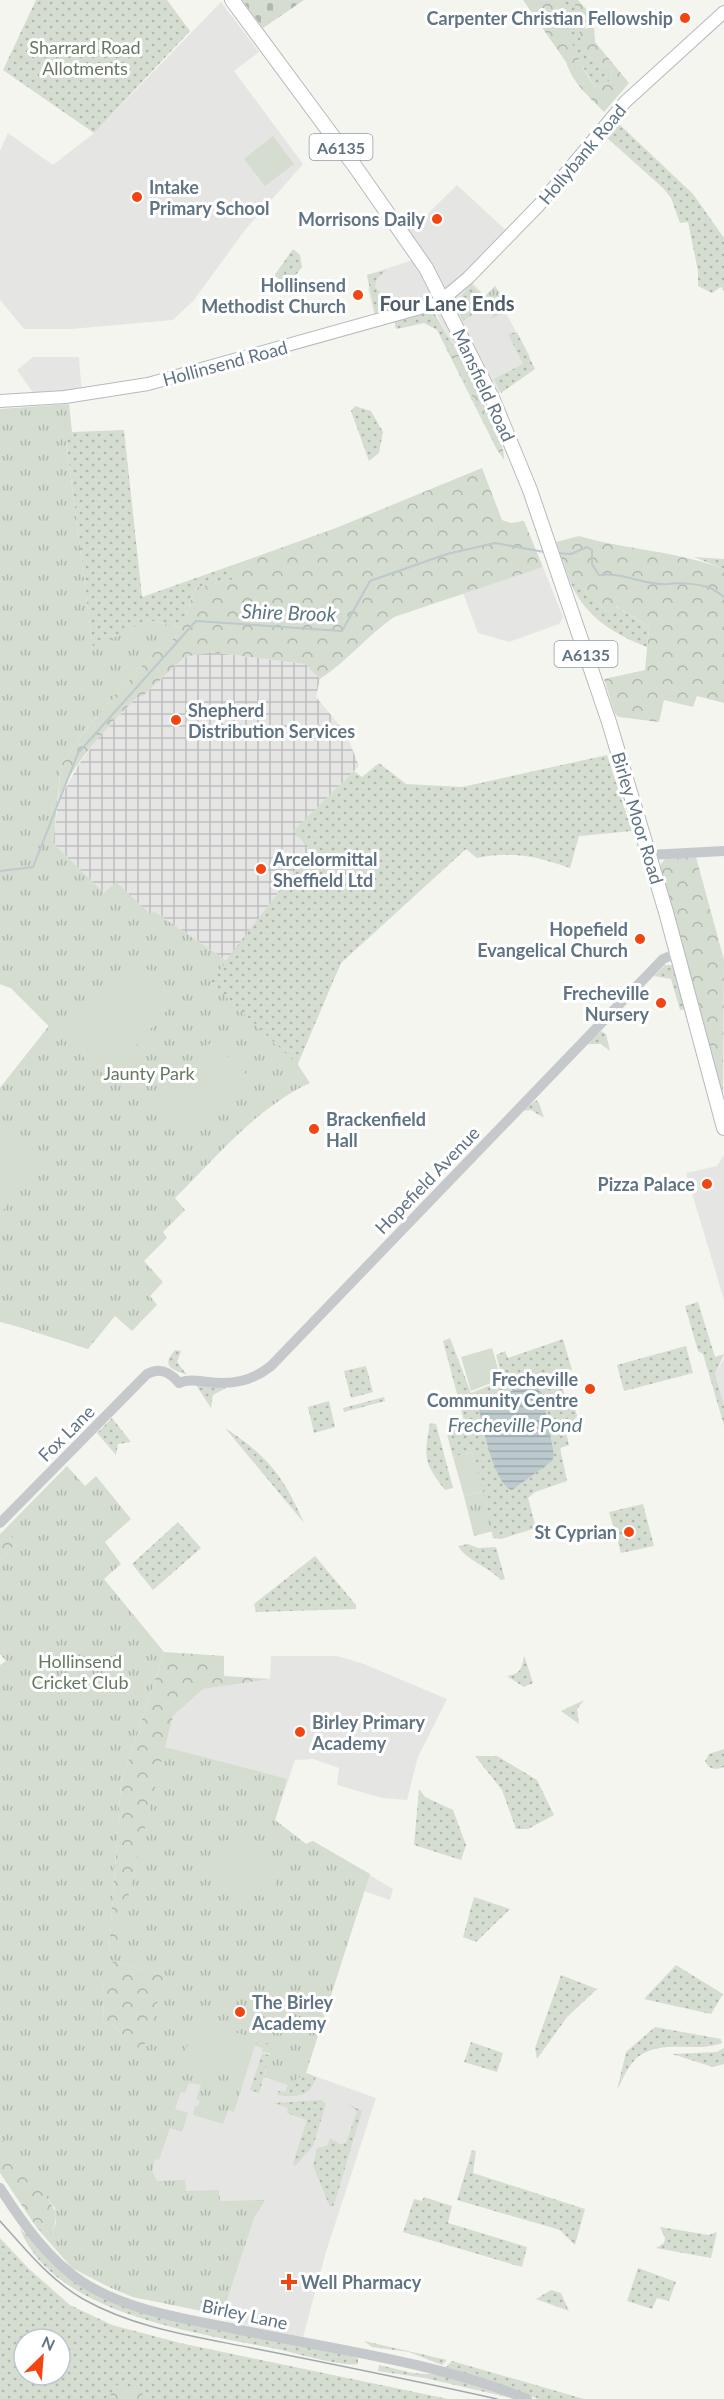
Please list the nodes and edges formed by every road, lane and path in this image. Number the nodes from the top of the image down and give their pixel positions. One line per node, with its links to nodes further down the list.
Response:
1 (232, 0): 3 (main road, Mansfield Road / A6135)
2 (724, 12): 3 (main road, Hollybank Road)
3 (444, 299): 4 (main road, Hollinsend Road); 5 (main road, Mansfield Road / A6135)
4 (0, 401)
5 (537, 512): 7 (main road, Birley Moor Road / A6135)
6 (724, 851): 7 (street)
7 (649, 855): 8 (main road, Birley Moor Road / A6135)
8 (677, 953): 9 (main road, Birley Moor Road / A6135); 10 (street, Hopefield Avenue)
9 (724, 1128)
10 (157, 1370): 11 (street, Fox Lane)
11 (0, 1523)
12 (0, 2188): 13 (street, Birley Lane)
13 (527, 2399)

